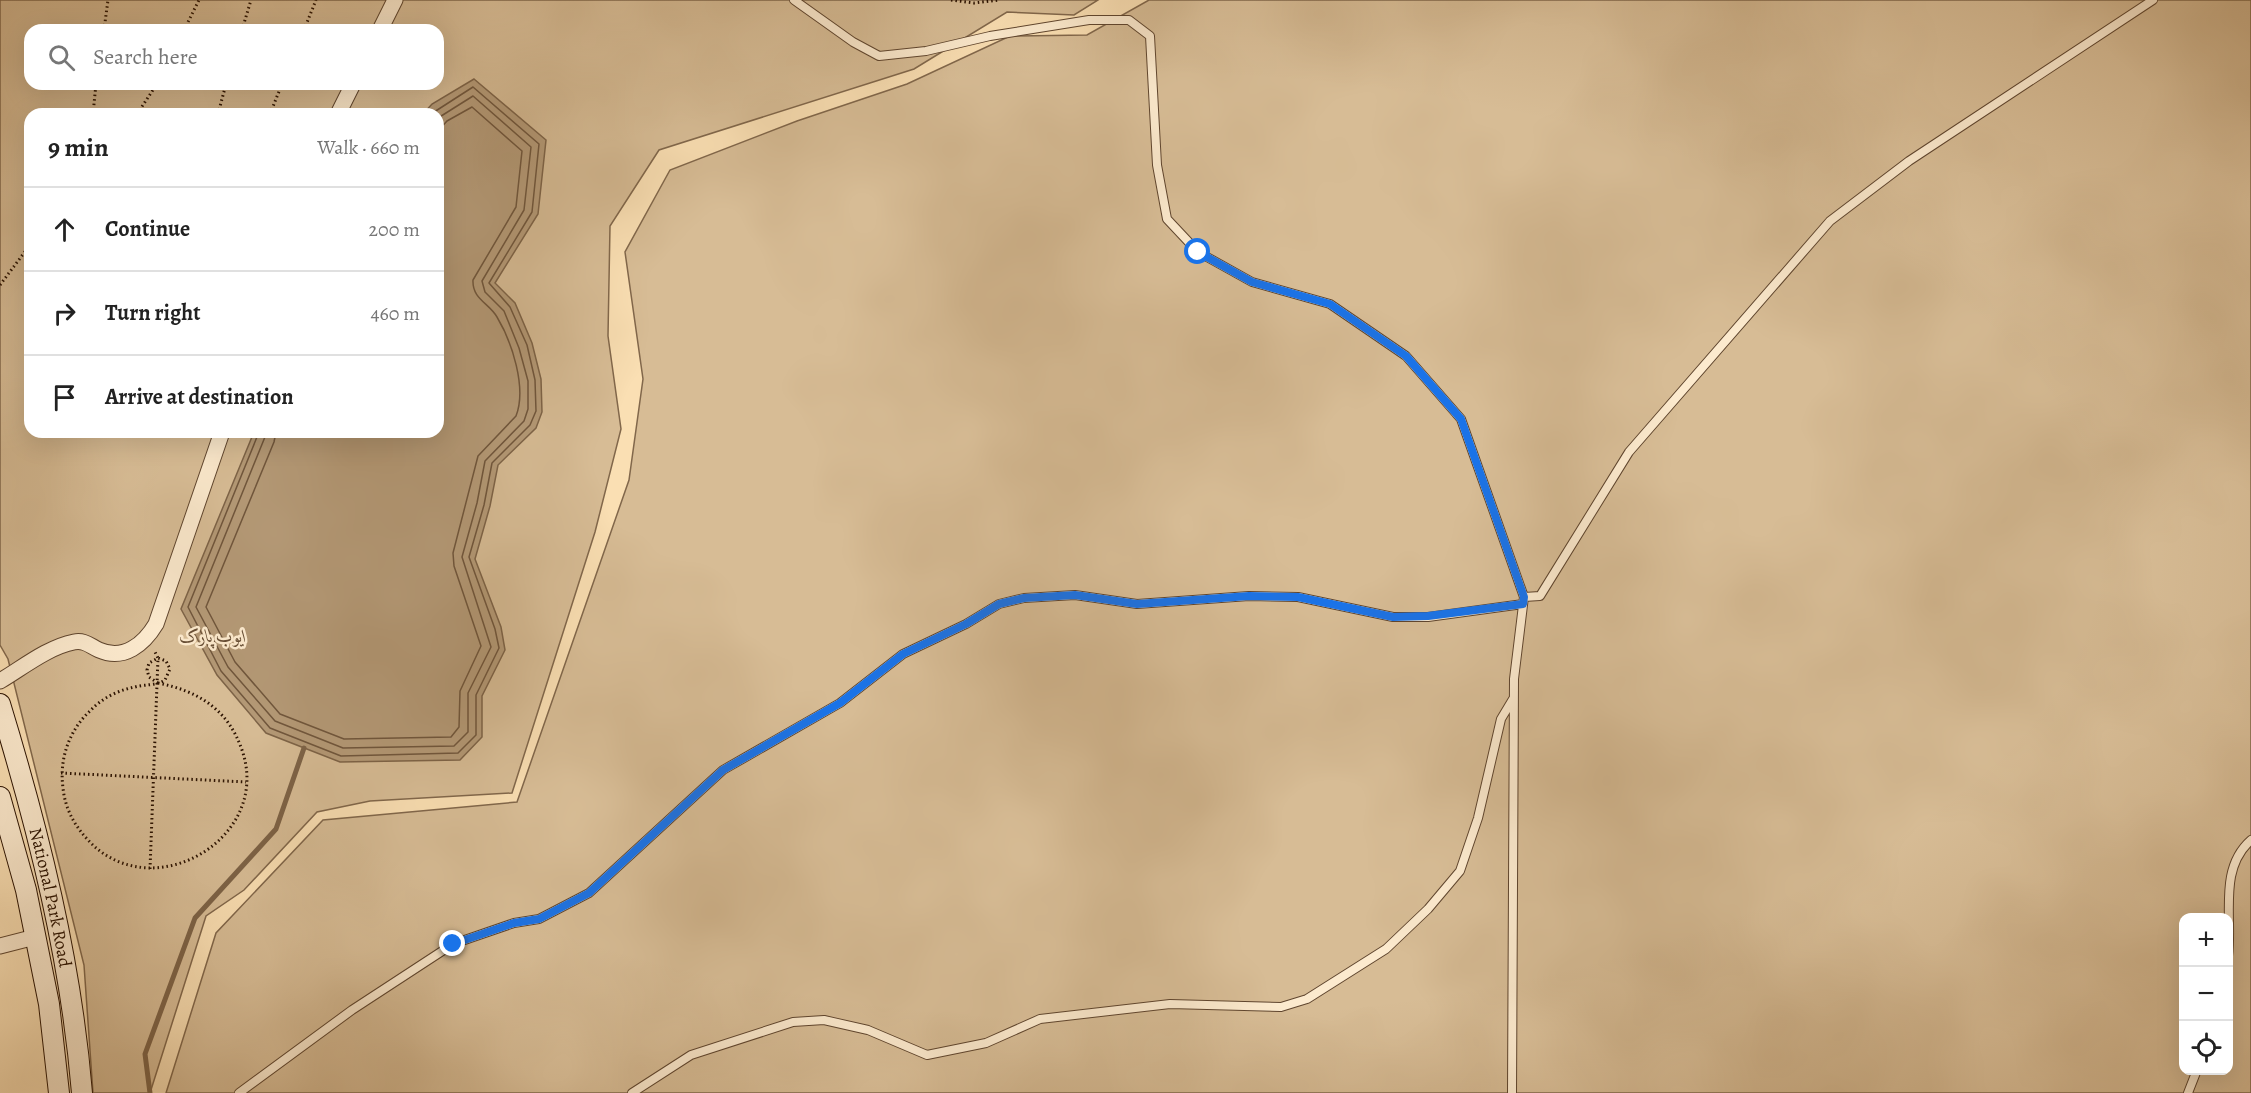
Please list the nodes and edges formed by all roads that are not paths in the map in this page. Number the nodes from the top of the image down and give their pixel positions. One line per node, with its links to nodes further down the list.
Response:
1 (395, 0): 4 (street)
2 (794, 0): 8 (lane)
3 (2153, 0): 8 (lane)
4 (383, 24)
5 (350, 90): 6 (street)
6 (341, 108)
7 (220, 438): 9 (street)
8 (1523, 600): 10 (lane); 20 (lane)
9 (0, 681)
10 (1513, 698): 21 (lane); 22 (lane)
11 (0, 704): 19 (main road, National Park Road)
12 (0, 797): 15 (main road, National Park Road)
13 (2251, 840): 14 (lane)
14 (2230, 913)
15 (35, 937): 16 (street); 18 (main road, National Park Road)
16 (0, 945)
17 (2195, 1075): 23 (lane)
18 (59, 1093)
19 (82, 1093)
20 (239, 1093)
21 (632, 1093)
22 (1512, 1093)
23 (2188, 1093)

